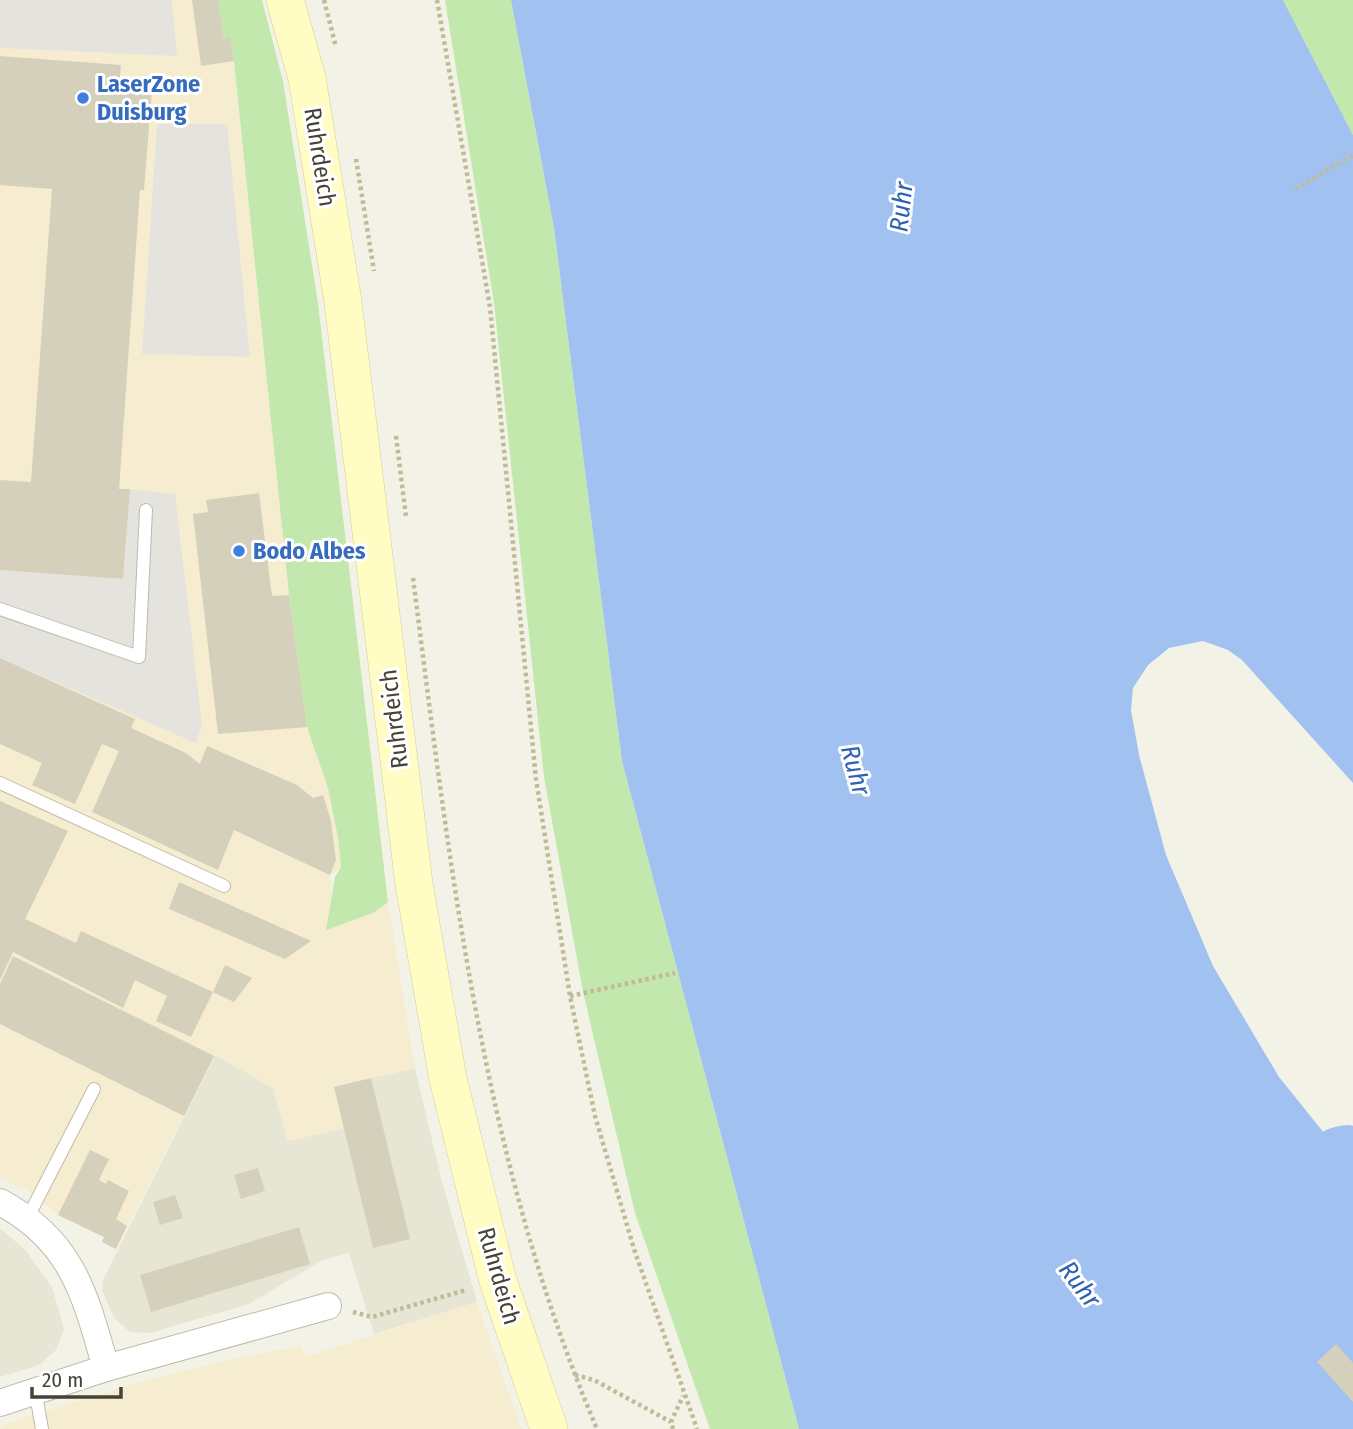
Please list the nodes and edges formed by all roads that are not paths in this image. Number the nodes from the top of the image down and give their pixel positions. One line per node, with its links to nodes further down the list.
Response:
1 (285, 0): 14 (main road, Ruhrdeich)
2 (146, 510): 3 (lane)
3 (0, 609)
4 (0, 783): 5 (lane)
5 (224, 886)
6 (93, 1088): 8 (lane)
7 (0, 1202): 8 (street)
8 (27, 1219): 10 (street)
9 (328, 1306): 10 (street)
10 (106, 1368): 11 (street)
11 (35, 1389): 12 (street); 13 (lane)
12 (0, 1403)
13 (42, 1429)
14 (549, 1429)

